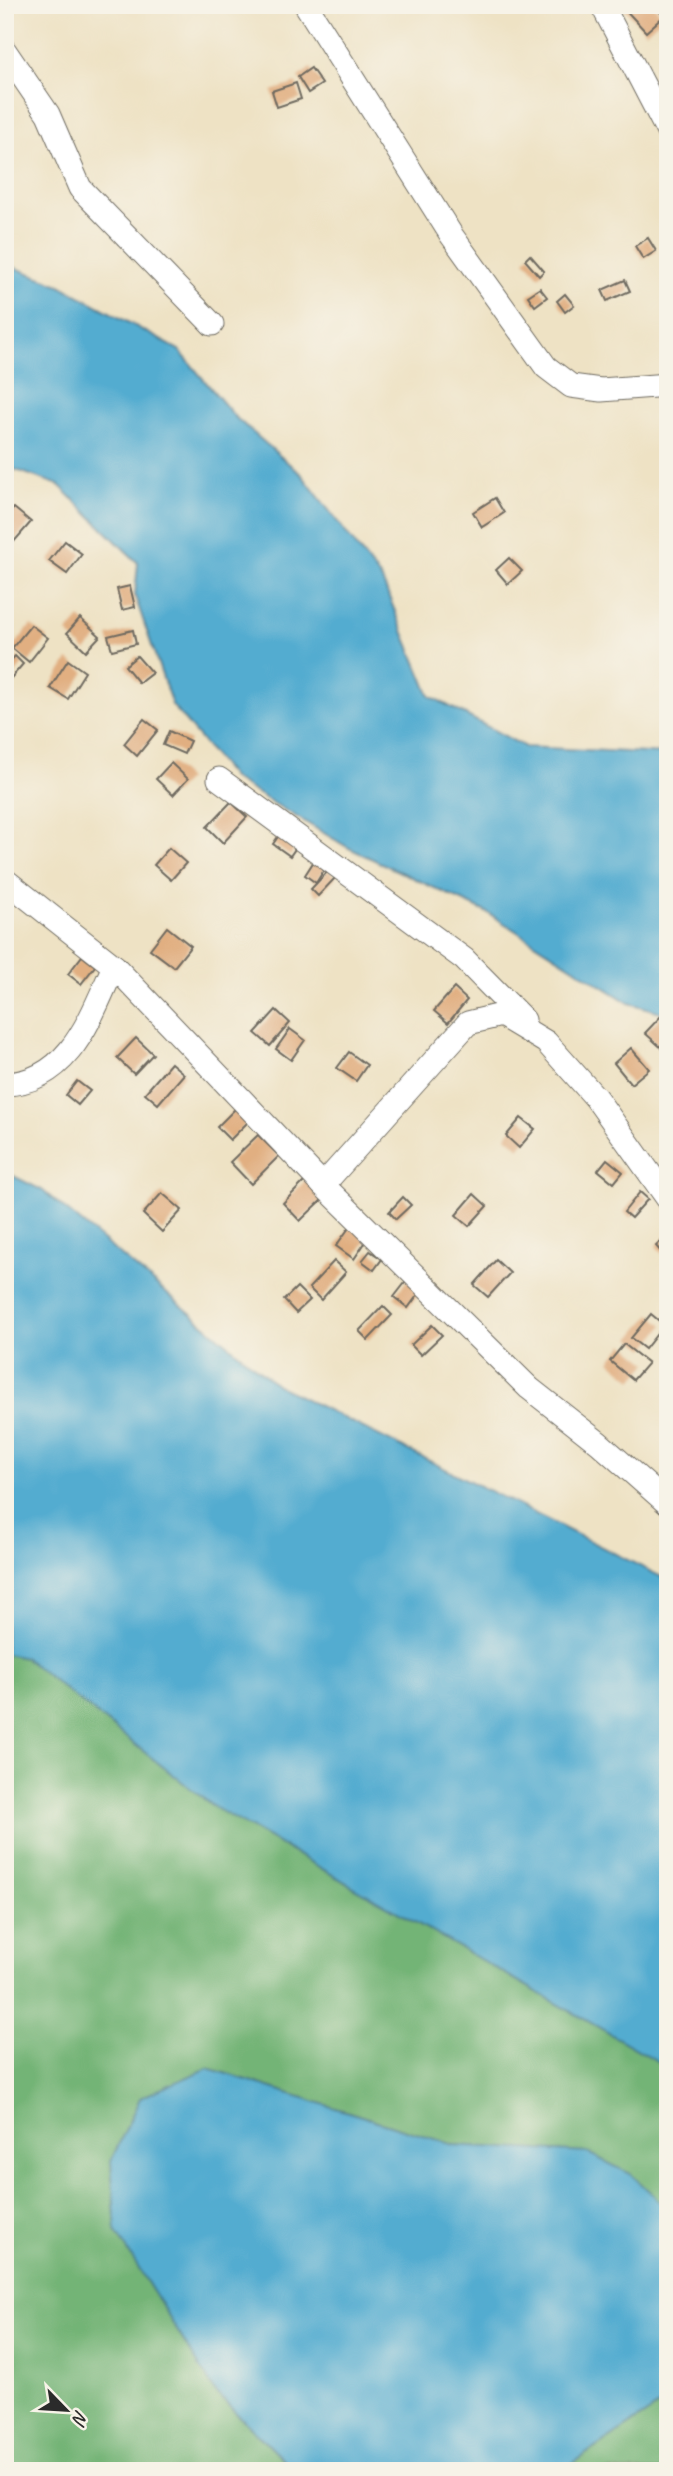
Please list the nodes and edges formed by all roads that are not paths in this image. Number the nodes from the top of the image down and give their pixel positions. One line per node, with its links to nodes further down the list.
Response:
1 (306, 5): 6 (street)
2 (602, 5): 4 (street)
3 (5, 51): 5 (street)
4 (668, 132)
5 (212, 324)
6 (668, 385)
7 (219, 779): 10 (street)
8 (5, 880): 9 (street)
9 (114, 966): 11 (street); 12 (street)
10 (546, 1042): 12 (street); 13 (street)
11 (5, 1084)
12 (323, 1185): 14 (street)
13 (668, 1199)
14 (668, 1504)

